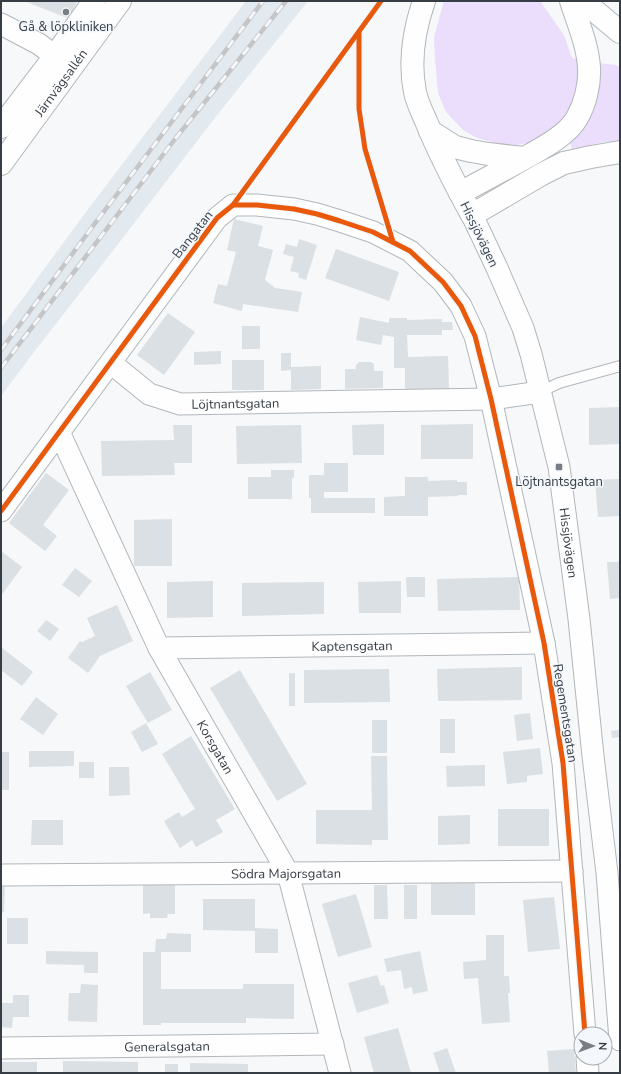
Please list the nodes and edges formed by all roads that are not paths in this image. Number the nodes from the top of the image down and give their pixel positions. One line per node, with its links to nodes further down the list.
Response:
1 (94, 1): 8 (main road, Järnvägsallén)
2 (120, 1): 8 (main road, Järnvägsallén)
3 (424, 1): 10 (main road, Hissjövägen)
4 (571, 1): 12 (main road)
5 (583, 1): 7 (main road)
6 (1, 24): 8 (street)
7 (620, 32)
8 (63, 63): 9 (main road, Järnvägsallén); 13 (main road, Järnvägsallén)
9 (1, 127)
10 (430, 131): 12 (main road); 14 (main road, Hissjövägen)
11 (620, 152): 15 (main road)
12 (524, 158): 14 (main road)
13 (1, 164)
14 (460, 193): 15 (main road, Hissjövägen)
15 (472, 215): 18 (street, Hissjövägen)
16 (110, 363): 19 (street, Löjtnantsgatan); 19 (street, Bangatan); 20 (street, Bangatan)
17 (620, 366): 18 (lane)
18 (540, 392): 19 (street, Löjtnantsgatan); 26 (street, Hissjövägen)
19 (491, 399): 22 (street, Regementsgatan)
20 (59, 432): 21 (street, Bangatan); 23 (street, Korsgatan)
21 (1, 510)
22 (544, 643): 23 (street, Kaptensgatan); 24 (street, Regementsgatan)
23 (159, 648): 25 (street, Korsgatan)
24 (572, 871): 25 (street, Södra Majorsgatan); 28 (street, Regementsgatan)
25 (288, 873): 27 (street, Södra Majorsgatan); 30 (street, Korsgatan)
26 (614, 873): 29 (street, Hissjövägen)
27 (1, 875)
28 (584, 1026)
29 (620, 1040)
30 (333, 1044): 31 (street, Generalsgatan); 32 (street, Korsgatan)
31 (1, 1048)
32 (340, 1073)

